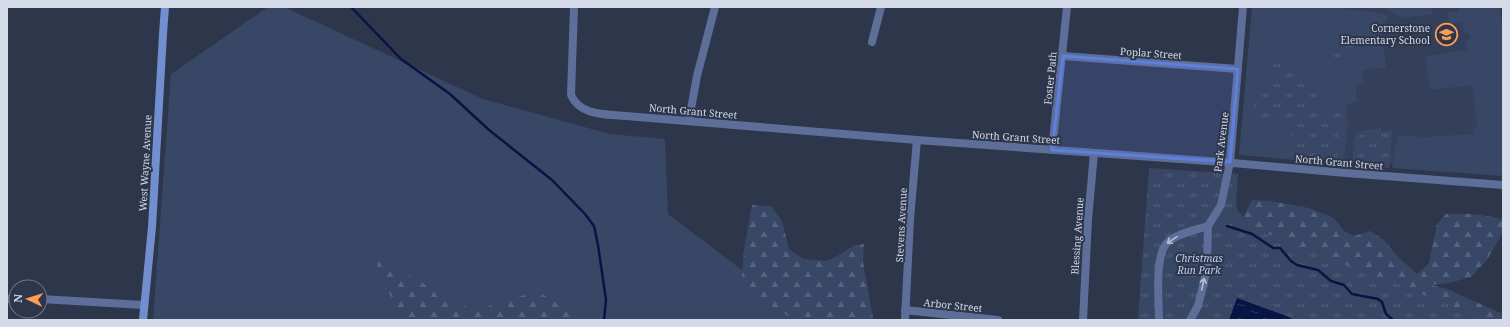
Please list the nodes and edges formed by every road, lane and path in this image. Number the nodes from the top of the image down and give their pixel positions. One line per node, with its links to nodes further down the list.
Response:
1 (166, 7): 18 (street, West Wayne Avenue)
2 (574, 7): 10 (street, North Grant Street)
3 (715, 7): 10 (street)
4 (881, 7): 7 (street)
5 (1067, 7): 8 (street, Foster Path)
6 (1243, 7): 9 (street, Park Avenue)
7 (872, 42)
8 (1063, 56): 9 (street, Poplar Street); 12 (street, Foster Path)
9 (1238, 69): 14 (street, Park Avenue)
10 (689, 120): 11 (street, North Grant Street)
11 (917, 140): 12 (street, North Grant Street); 19 (street, Stevens Avenue)
12 (1052, 150): 13 (street, North Grant Street)
13 (1094, 153): 14 (street, North Grant Street); 23 (street, Blessing Avenue)
14 (1230, 162): 15 (street, North Grant Street); 16 (street, Park Avenue)
15 (1503, 185)
16 (1208, 226): 24 (street, one-way to 24); 25 (street, one-way to 16)
17 (48, 299): 18 (street)
18 (144, 305): 20 (street, West Wayne Avenue)
19 (905, 310): 21 (street, Stevens Avenue); 22 (street, Arbor Street)
20 (143, 320)
21 (906, 320)
22 (998, 320)
23 (1083, 320)
24 (1159, 320)
25 (1190, 320)

